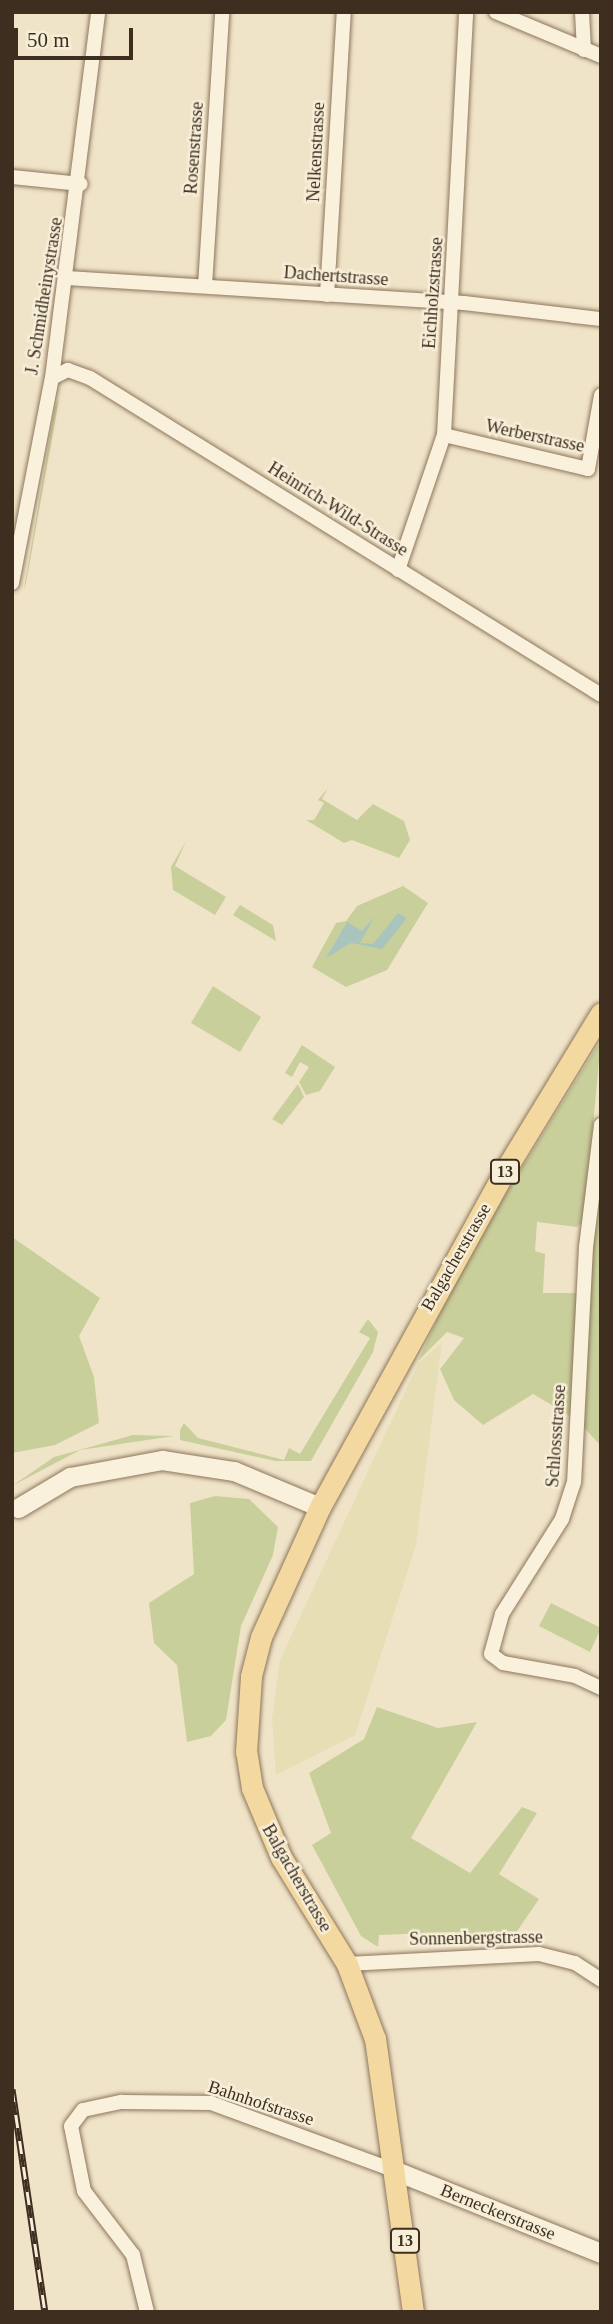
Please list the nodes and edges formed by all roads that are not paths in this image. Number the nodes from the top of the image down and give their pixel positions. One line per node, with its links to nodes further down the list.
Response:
1 (98, 12): 10 (street, J. Schmidheinystrasse)
2 (222, 12): 12 (street, Rosenstrasse)
3 (344, 12): 13 (street, Nelkenstrasse)
4 (466, 12): 14 (street, Eichholzstrasse)
5 (496, 12): 7 (street)
6 (582, 12): 7 (street)
7 (584, 50): 8 (street)
8 (601, 56)
9 (12, 177): 10 (street)
10 (81, 184): 11 (street, J. Schmidheinystrasse)
11 (67, 278): 12 (street, Dachertstrasse); 16 (street, J. Schmidheinystrasse)
12 (205, 286): 13 (street, Dachertstrasse)
13 (327, 295): 14 (street, Dachertstrasse)
14 (451, 303): 15 (street, Dachertstrasse); 18 (street, Eichholzstrasse)
15 (601, 319)
16 (52, 378): 19 (street, Heinrich-Wild-Strasse); 20 (street, J. Schmidheinystrasse)
17 (601, 395): 18 (street, Werberstrasse)
18 (444, 435): 19 (street, Eichholzstrasse)
19 (398, 569): 21 (street, Heinrich-Wild-Strasse)
20 (12, 583)
21 (601, 695)
22 (601, 1014): 24 (main road, Balgacherstrasse / 13)
23 (601, 1125): 26 (street, Schlossstrasse)
24 (320, 1507): 25 (main road); 27 (main road, Balgacherstrasse / 13)
25 (18, 1508)
26 (601, 1688)
27 (347, 1964): 28 (street, Sonnenbergstrasse); 29 (main road, Balgacherstrasse / 13)
28 (601, 1980)
29 (396, 2171): 30 (main road, Berneckerstrasse); 31 (street, Bahnhofstrasse); 32 (main road, 13)
30 (601, 2253)
31 (147, 2312)
32 (414, 2312)

